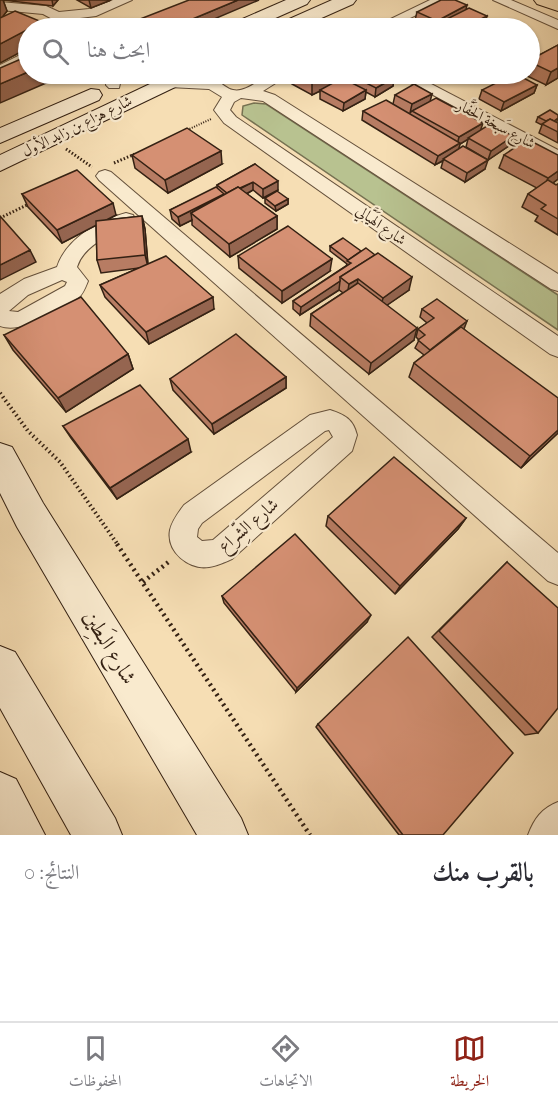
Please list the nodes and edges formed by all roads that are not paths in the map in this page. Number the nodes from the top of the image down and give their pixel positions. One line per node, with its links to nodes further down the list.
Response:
1 (125, 0): 9 (street)
2 (301, 0): 10 (main road)
3 (347, 0): 11 (main road)
4 (441, 0): 12 (street)
5 (500, 0): 7 (street)
6 (0, 6): 8 (street)
7 (552, 13): 13 (street)
8 (50, 18)
9 (60, 18)
10 (260, 18)
11 (307, 18)
12 (402, 18)
13 (540, 23)
14 (18, 60): 15 (street)
15 (0, 70)
16 (105, 84): 25 (main road, شارع هزاع بن زايد الأول)
17 (166, 84): 27 (main road, شارع هزاع بن زايد الأول)
18 (217, 84): 24 (street)
19 (262, 84): 23 (street)
20 (422, 84): 22 (street, شارع سَبخة الحَفَّار)
21 (429, 84): 22 (street)
22 (426, 86): 26 (street, شارع سَبخة الحَفَّار)
23 (251, 93): 24 (street); 31 (street)
24 (232, 96): 34 (street, شارع الهَيَّالي)
25 (0, 136)
26 (558, 157)
27 (0, 164)
28 (105, 176): 29 (street)
29 (144, 210): 30 (street); 35 (street)
30 (65, 272): 32 (street); 33 (street)
31 (558, 284)
32 (0, 307)
33 (0, 316)
34 (558, 348)
35 (366, 404): 36 (street); 40 (street)
36 (340, 424): 36 (street, شارع الشِّراع)
37 (0, 458): 39 (main road, شارع البَطِين)
38 (0, 483): 39 (main road)
39 (30, 515): 46 (main road, شارع البَطِين)
40 (558, 571)
41 (0, 667): 45 (main road)
42 (0, 795): 44 (main road)
43 (558, 819): 47 (street)
44 (21, 835)
45 (98, 835)
46 (224, 835)
47 (545, 835)

